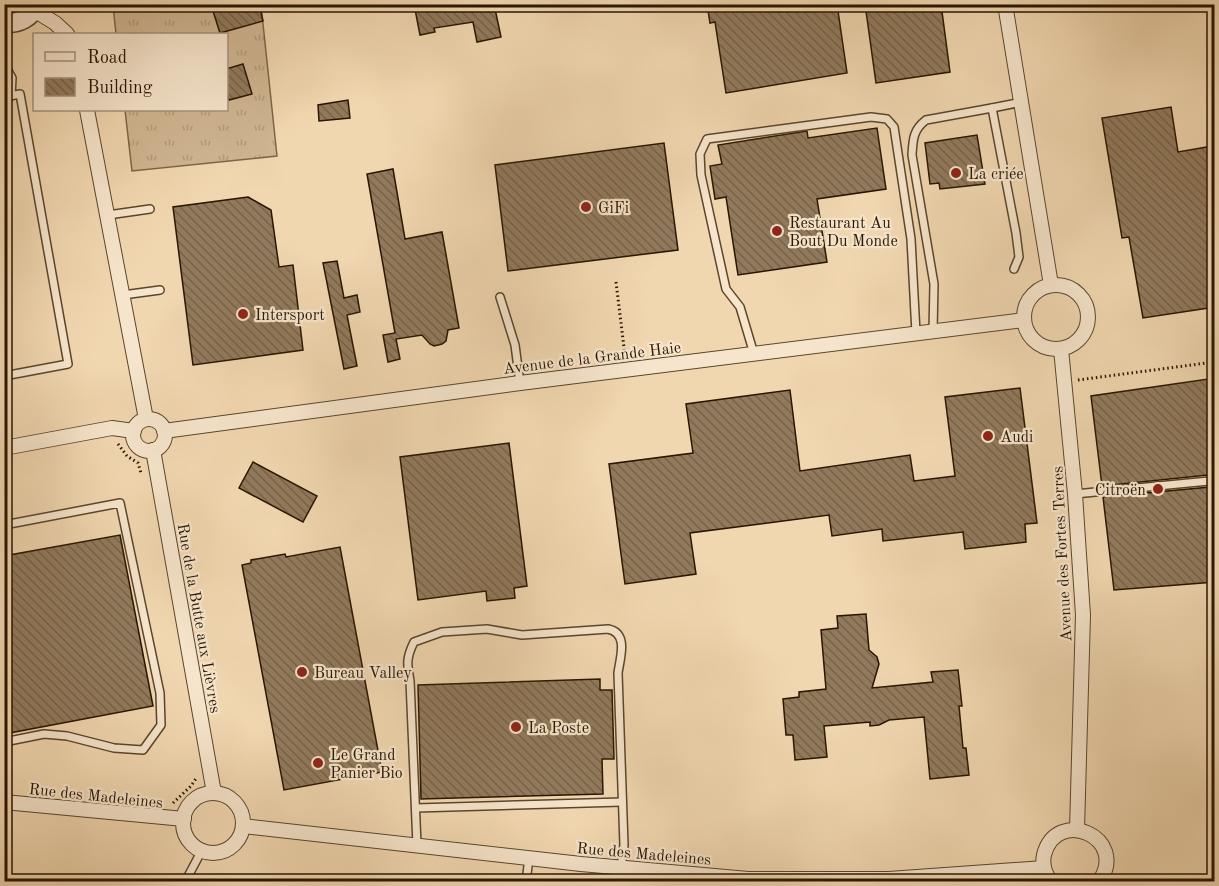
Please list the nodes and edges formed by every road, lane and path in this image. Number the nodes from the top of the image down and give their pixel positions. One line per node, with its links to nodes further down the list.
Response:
1 (1005, 4): 7 (street)
2 (36, 7): 3 (street); 4 (street)
3 (4, 23)
4 (66, 33)
5 (4, 64): 6 (lane)
6 (8, 97): 25 (lane)
7 (1022, 102): 8 (lane); 14 (street)
8 (992, 108): 12 (lane); 19 (lane)
9 (87, 111): 11 (street)
10 (150, 209): 11 (lane)
11 (108, 215): 16 (street)
12 (1014, 270)
13 (616, 282): 23 (path)
14 (1051, 285): 18 (street); 21 (street)
15 (160, 290): 16 (lane)
16 (123, 295): 28 (street)
17 (500, 297): 26 (lane)
18 (1024, 320): 19 (street, Avenue de la Grande Haie); 21 (street)
19 (933, 331): 20 (street, Avenue de la Grande Haie)
20 (916, 333): 22 (street, Avenue de la Grande Haie); 22 (lane)
21 (1061, 349): 34 (street, Avenue des Fortes Terres)
22 (754, 354): 26 (street, Avenue de la Grande Haie)
23 (626, 357)
24 (1215, 362): 27 (path)
25 (4, 376)
26 (520, 383): 29 (street, Avenue de la Grande Haie)
27 (1073, 385)
28 (146, 419): 29 (street); 30 (street)
29 (164, 430): 32 (street)
30 (134, 431): 31 (street); 32 (street)
31 (4, 448)
32 (153, 450): 37 (street, Rue de la Butte aux Lièvres)
33 (1209, 481): 34 (lane)
34 (1076, 494): 43 (street, Avenue des Fortes Terres)
35 (4, 525): 36 (lane)
36 (4, 742)
37 (214, 793): 41 (street); 42 (street)
38 (4, 802): 41 (street, Rue des Madeleines)
39 (622, 802): 40 (lane); 40 (lane); 47 (lane)
40 (416, 808): 44 (lane)
41 (184, 819): 45 (street)
42 (243, 826): 44 (street, Rue des Madeleines); 45 (street)
43 (1077, 830): 48 (street); 52 (street)
44 (417, 845): 46 (street, Rue des Madeleines)
45 (202, 850): 49 (lane)
46 (529, 858): 47 (street, Rue des Madeleines); 50 (lane)
47 (621, 868): 48 (street, Rue des Madeleines)
48 (1044, 868): 51 (street)
49 (185, 882)
50 (526, 882)
51 (1051, 882)
52 (1099, 882)

